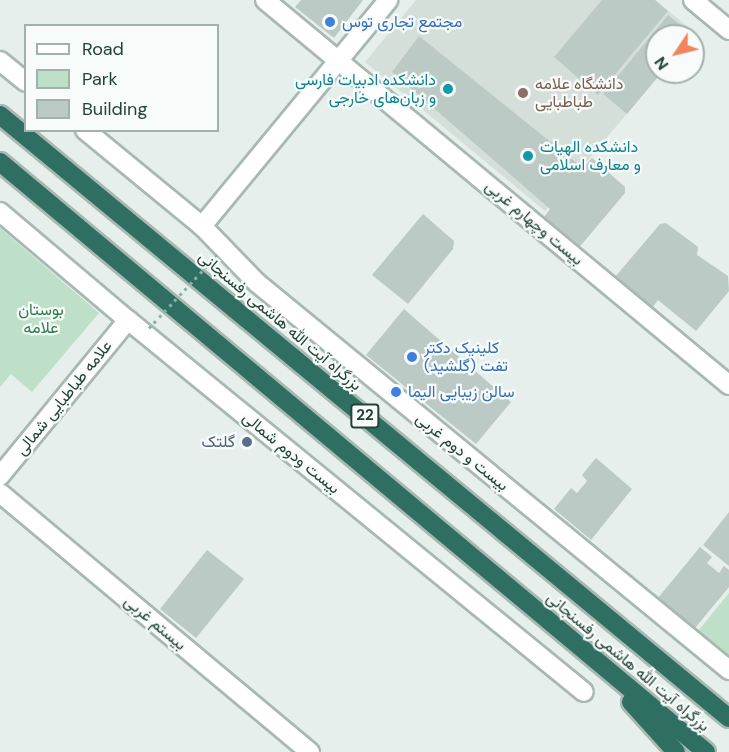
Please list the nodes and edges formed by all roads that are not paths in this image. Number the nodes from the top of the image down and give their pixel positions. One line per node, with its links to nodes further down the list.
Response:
1 (265, 0): 5 (street, بیست وچهارم غربی)
2 (388, 0): 5 (street)
3 (693, 0): 4 (street)
4 (729, 30)
5 (339, 60): 12 (street); 14 (street, بیست وچهارم غربی)
6 (0, 61): 7 (street)
7 (24, 80)
8 (0, 115): 18 (highway, بزرگراه آیت الله هاشمی رفسنجانی / 22)
9 (87, 132): 12 (street, بیست و دوم غربی)
10 (0, 162): 17 (highway, بزرگراه آیت الله هاشمی رفسنجانی / 22)
11 (0, 212): 13 (street, بیست ودوم شمالی)
12 (202, 226): 19 (street, بیست و دوم غربی)
13 (128, 320): 15 (street, علامه طباطبایی شمالی); 20 (street, بیست ودوم شمالی)
14 (729, 385)
15 (0, 476)
16 (0, 493): 23 (street, بیستم غربی)
17 (590, 656): 24 (highway); 25 (highway, بزرگراه آیت الله هاشمی رفسنجانی / 22)
18 (654, 656): 21 (highway); 22 (highway, بزرگراه آیت الله هاشمی رفسنجانی / 22)
19 (729, 670)
20 (584, 692)
21 (729, 701)
22 (729, 718)
23 (310, 752)
24 (676, 752)
25 (706, 752)

